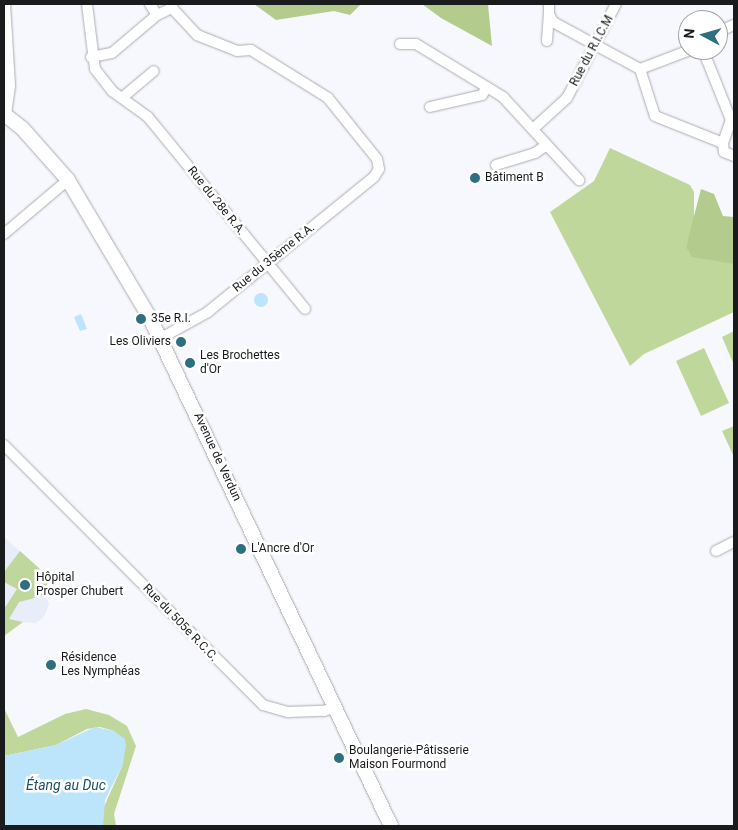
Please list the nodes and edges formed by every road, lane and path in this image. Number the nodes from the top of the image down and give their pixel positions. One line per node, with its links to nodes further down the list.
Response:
1 (4, 4): 18 (street)
2 (87, 4): 11 (street, Rue du 28e R.A.)
3 (150, 4): 6 (street)
4 (616, 4): 9 (street, Rue du R.I.C.M)
5 (549, 9): 7 (street); 9 (street)
6 (157, 16): 11 (street); 27 (street, Rue du 35ème R.A.)
7 (547, 41)
8 (400, 44): 15 (street)
9 (596, 45): 13 (street); 19 (street, Rue du R.I.C.M)
10 (678, 55): 13 (street)
11 (92, 57): 16 (street, Rue du 28e R.A.)
12 (706, 60): 20 (street)
13 (640, 69): 20 (street)
14 (154, 71): 16 (street)
15 (487, 87): 17 (street); 19 (street)
16 (123, 96): 27 (street, Rue du 28e R.A.)
17 (430, 107)
18 (4, 114): 24 (main road, Avenue de Verdun)
19 (532, 129): 21 (street)
20 (723, 143): 22 (street)
21 (547, 145): 23 (street); 25 (street)
22 (734, 156)
23 (496, 165)
24 (68, 180): 26 (street); 29 (main road, Avenue de Verdun)
25 (579, 180)
26 (4, 234)
27 (266, 264): 28 (street, Rue du 28e R.A.); 29 (street, Rue du 35ème R.A.)
28 (305, 309)
29 (161, 338): 33 (main road, Avenue de Verdun)
30 (4, 445): 33 (street, Rue du 505e R.C.C.)
31 (734, 542): 32 (street)
32 (716, 551)
33 (335, 707): 34 (main road, Avenue de Verdun)
34 (391, 826)

